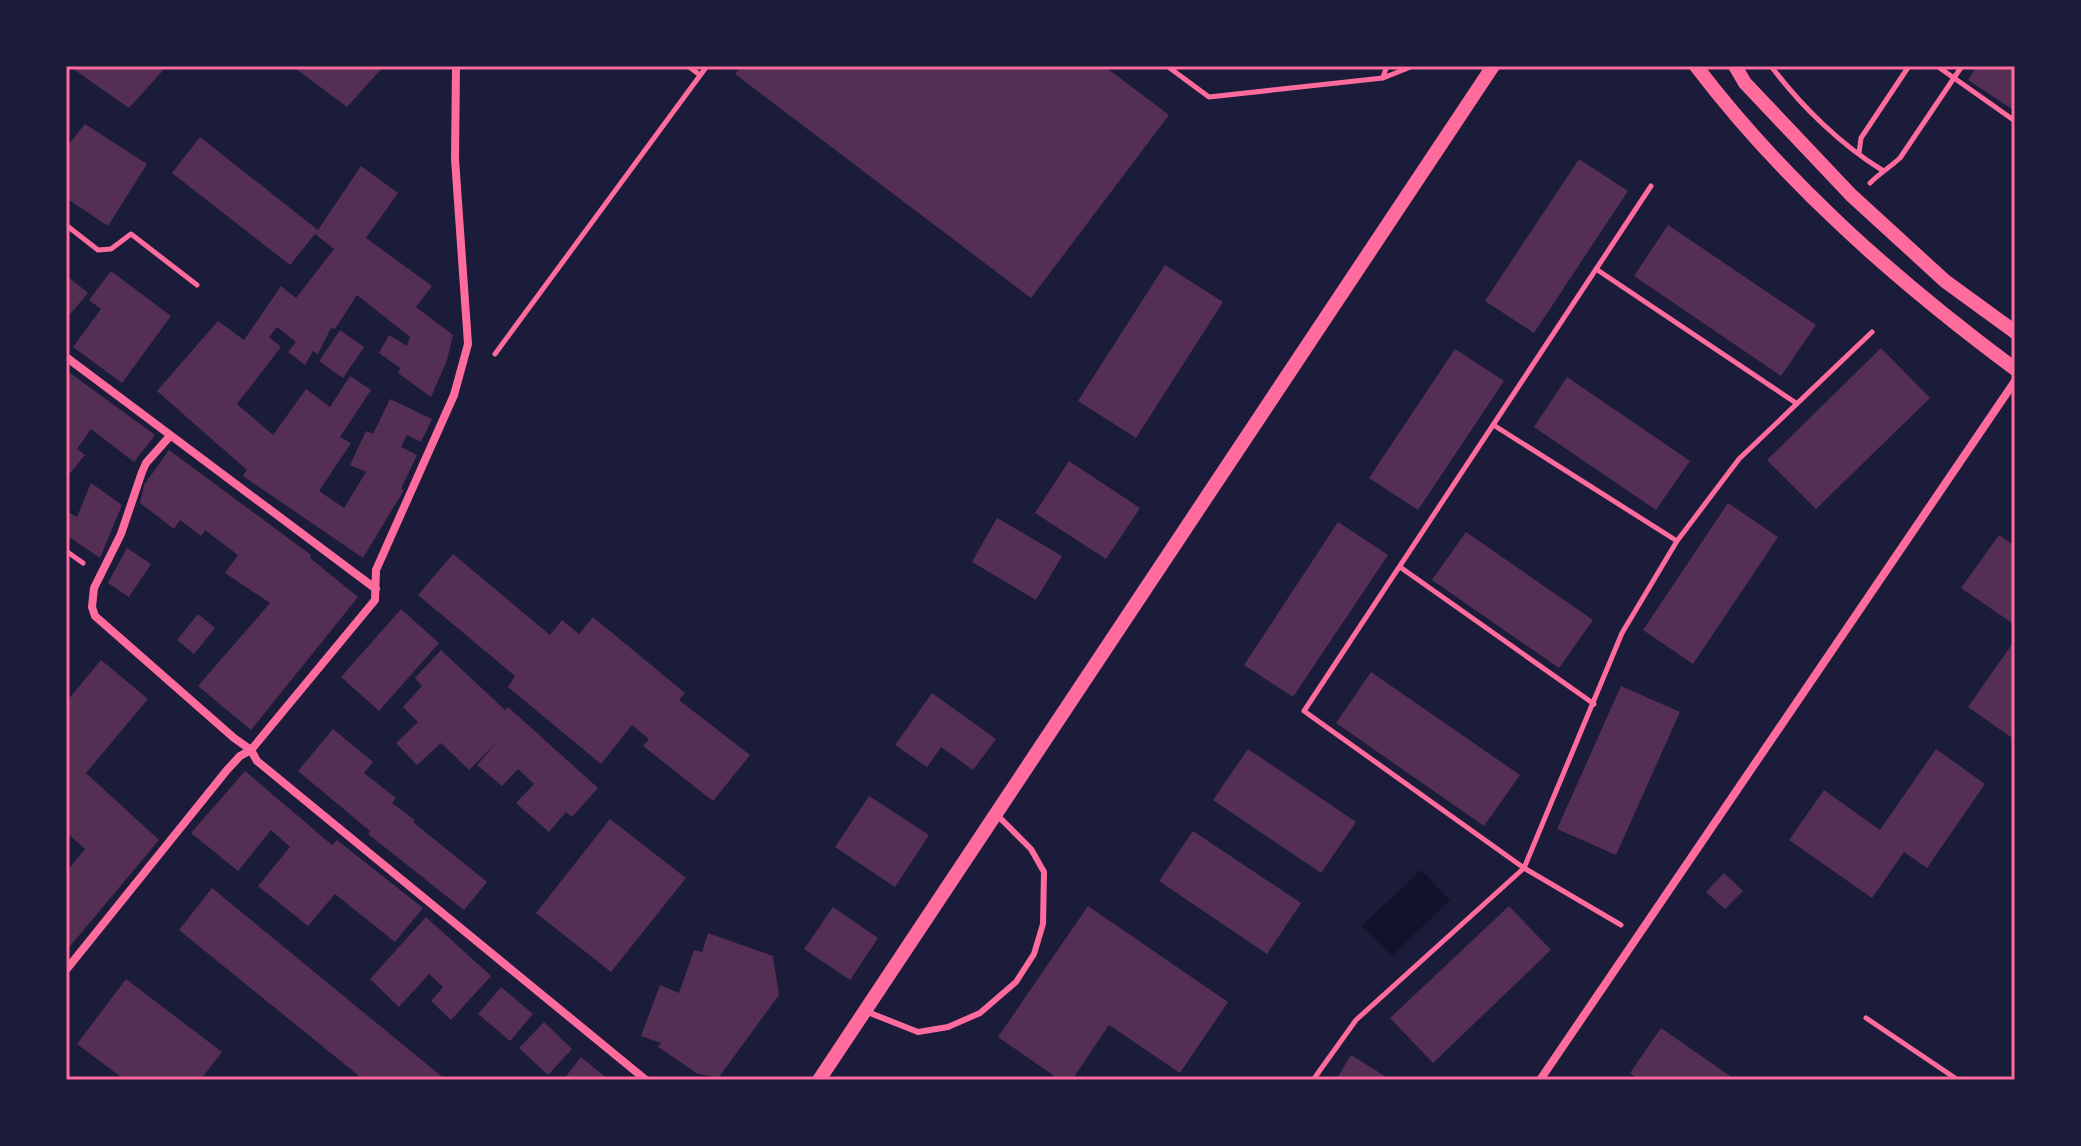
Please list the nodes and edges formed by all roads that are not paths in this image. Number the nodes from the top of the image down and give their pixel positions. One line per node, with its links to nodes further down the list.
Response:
1 (456, 66): 10 (street)
2 (1696, 66): 7 (street)
3 (1735, 66): 5 (street)
4 (1490, 68): 12 (street)
5 (2015, 332)
6 (66, 357): 9 (street)
7 (2015, 369)
8 (2015, 381): 17 (street)
9 (170, 436): 10 (street); 11 (street)
10 (376, 589): 11 (street)
11 (251, 750): 13 (street); 15 (street)
12 (995, 813): 14 (street); 14 (lane)
13 (66, 970)
14 (865, 1011): 16 (street)
15 (646, 1080)
16 (819, 1080)
17 (1540, 1080)

